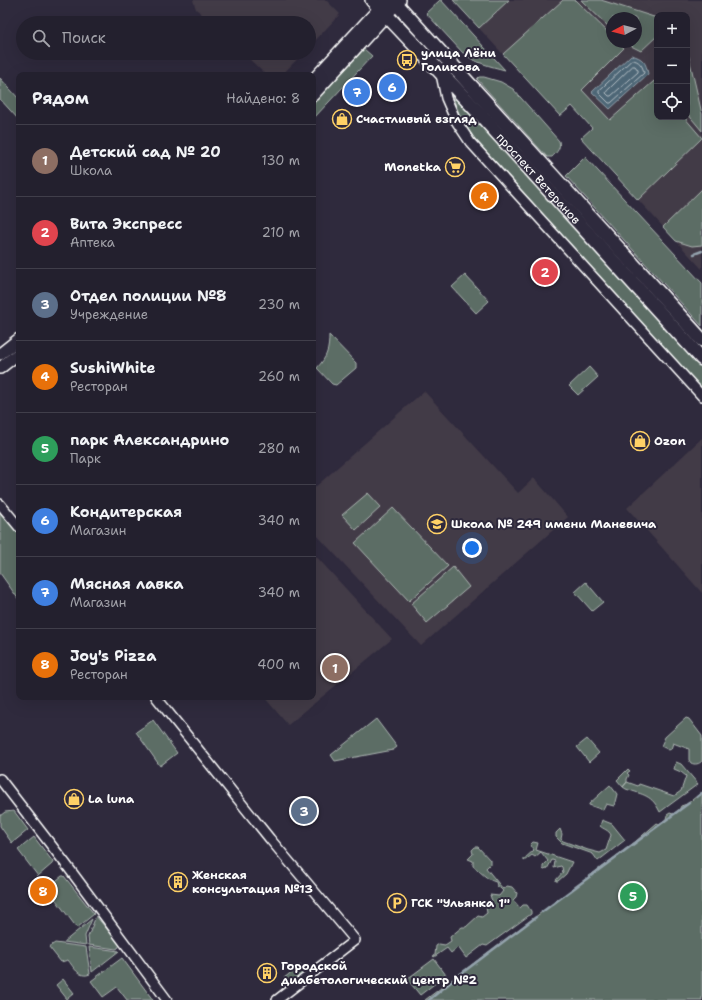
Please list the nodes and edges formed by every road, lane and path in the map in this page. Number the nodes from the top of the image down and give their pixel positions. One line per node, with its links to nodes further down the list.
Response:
1 (388, 4): 2 (main road, проспект Ветеранов); 3 (street); 4 (street); 5 (main road, проспект Ветеранов)
2 (440, 72): 9 (main road, проспект Ветеранов); 11 (street)
3 (316, 77)
4 (316, 91)
5 (702, 340)
6 (16, 341): 7 (street)
7 (0, 354)
8 (16, 355): 10 (street)
9 (702, 358)
10 (0, 368)
11 (702, 396)
12 (0, 504): 13 (street)
13 (16, 523)
14 (158, 700): 17 (street)
15 (0, 779): 16 (street)
16 (167, 1000)
17 (277, 1000)

